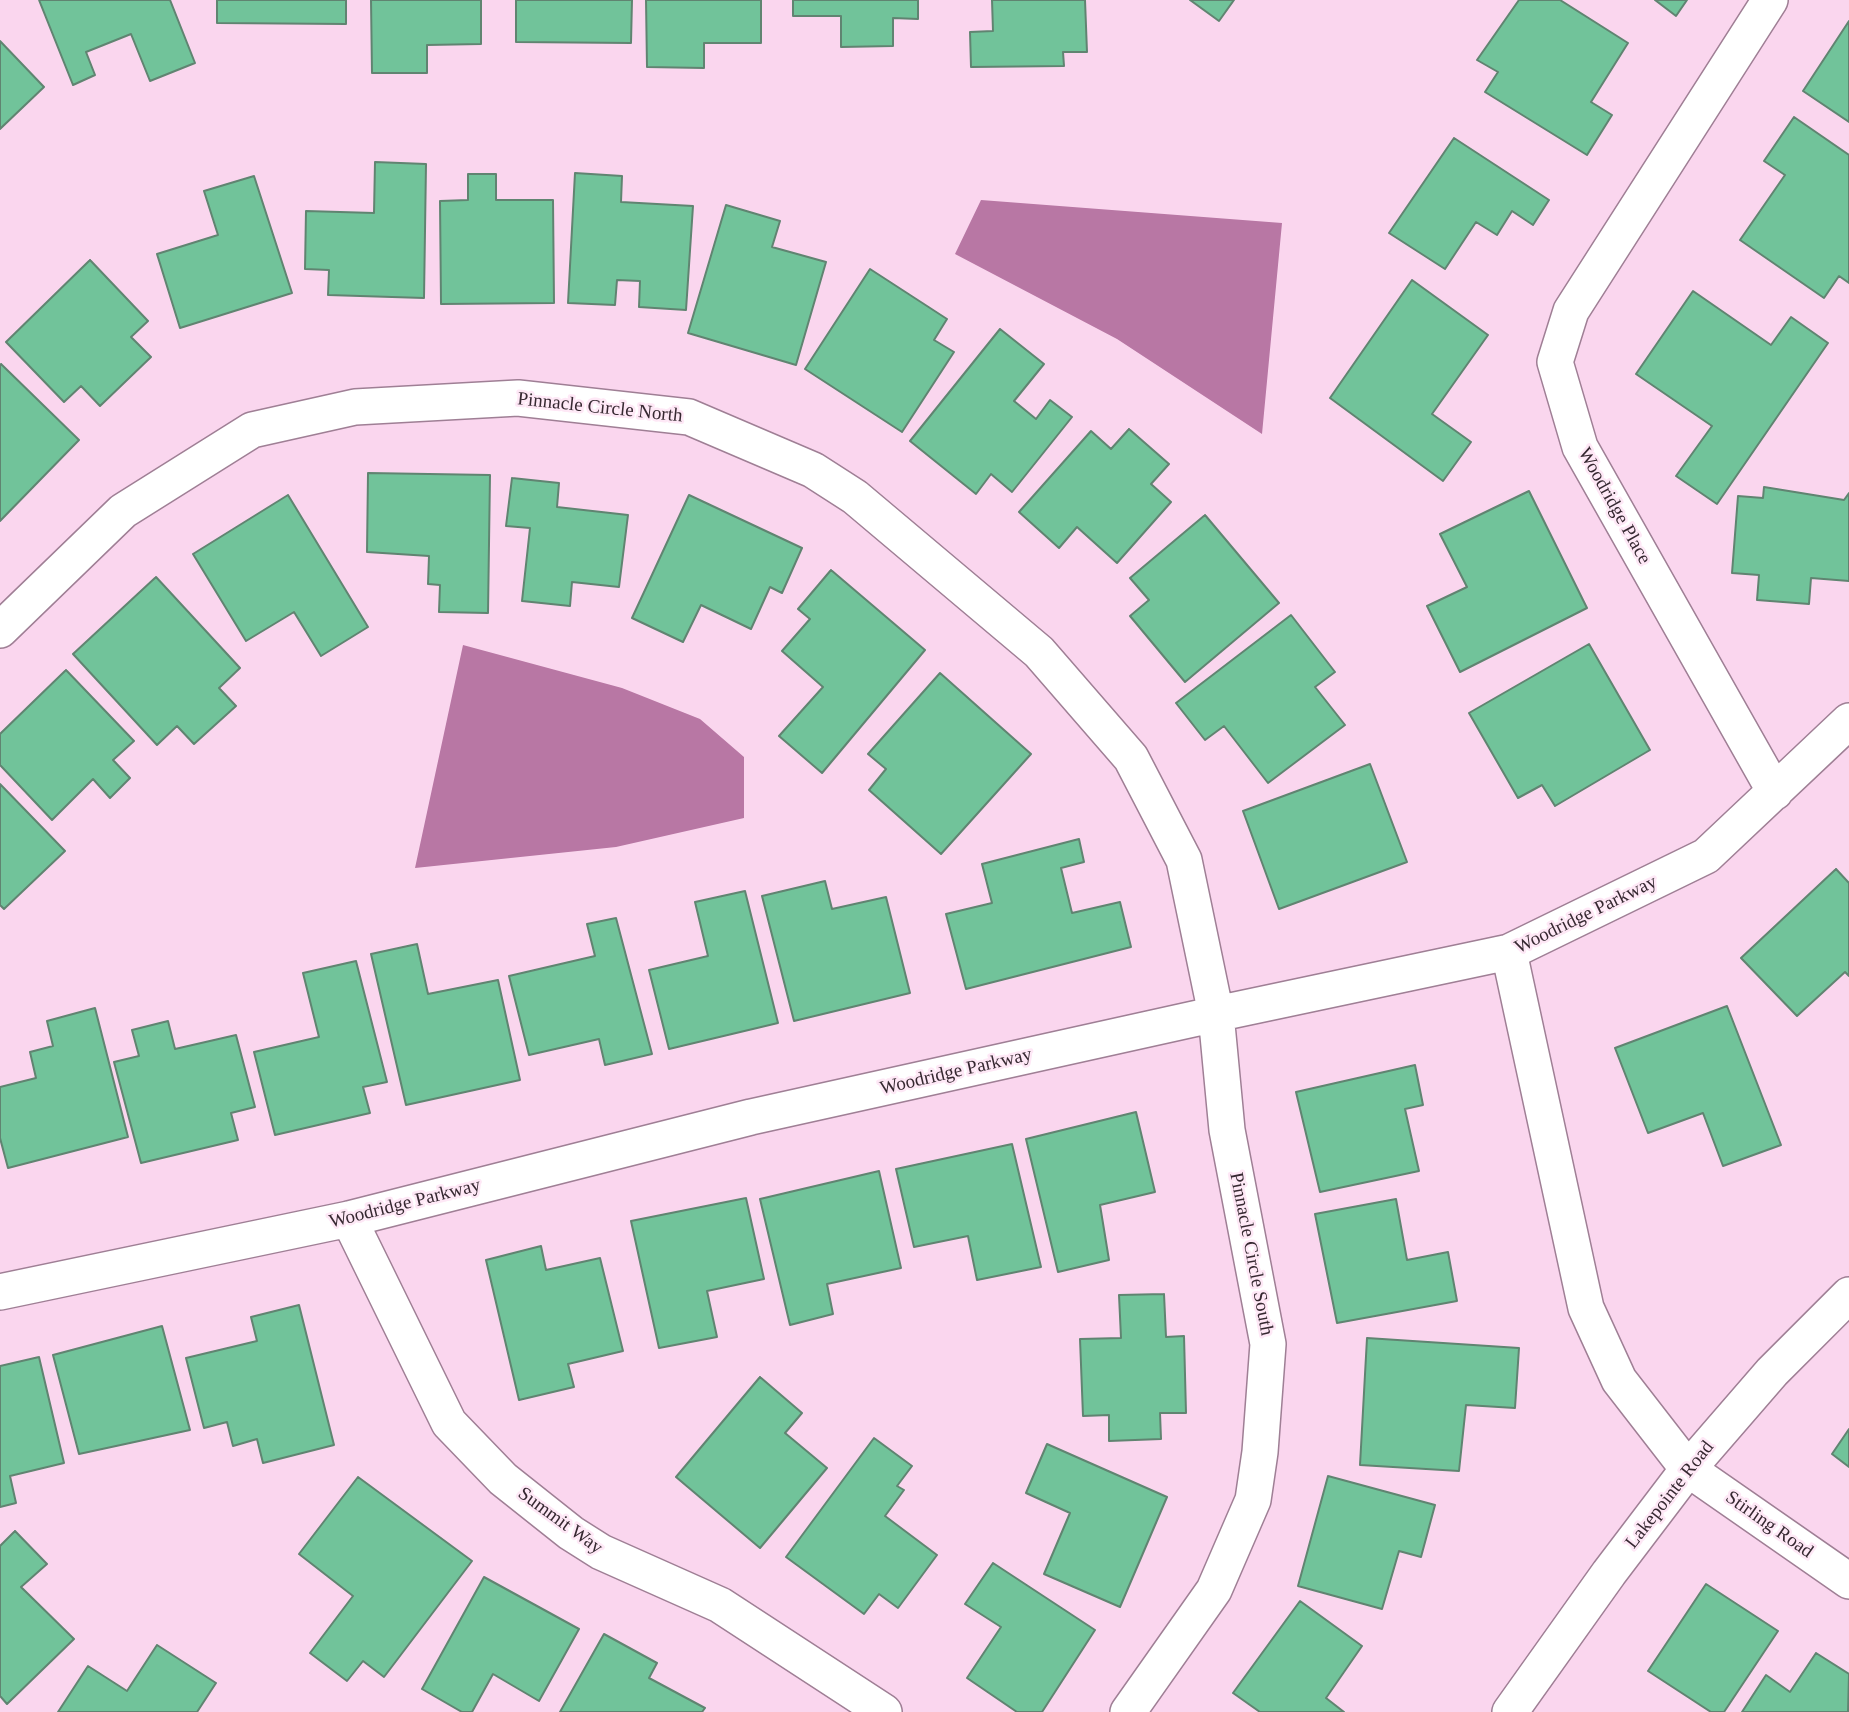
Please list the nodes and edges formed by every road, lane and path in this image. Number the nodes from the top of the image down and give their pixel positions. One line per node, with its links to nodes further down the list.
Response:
1 (1770, 0): 4 (street, Woodridge Place)
2 (0, 630): 6 (street, Pinnacle Circle North)
3 (1849, 721): 4 (street, Woodridge Parkway)
4 (1775, 792): 5 (street, Woodridge Parkway)
5 (1509, 952): 6 (street, Woodridge Parkway); 10 (street, Stirling Road)
6 (1216, 1014): 7 (street, Woodridge Parkway); 13 (street, Pinnacle Circle South)
7 (349, 1219): 8 (street, Woodridge Parkway); 12 (street, Summit Way)
8 (0, 1292)
9 (1849, 1295): 10 (street, Lakepointe Road)
10 (1688, 1469): 11 (street, Stirling Road); 14 (street, Lakepointe Road)
11 (1849, 1581)
12 (884, 1712)
13 (1128, 1712)
14 (1510, 1712)

